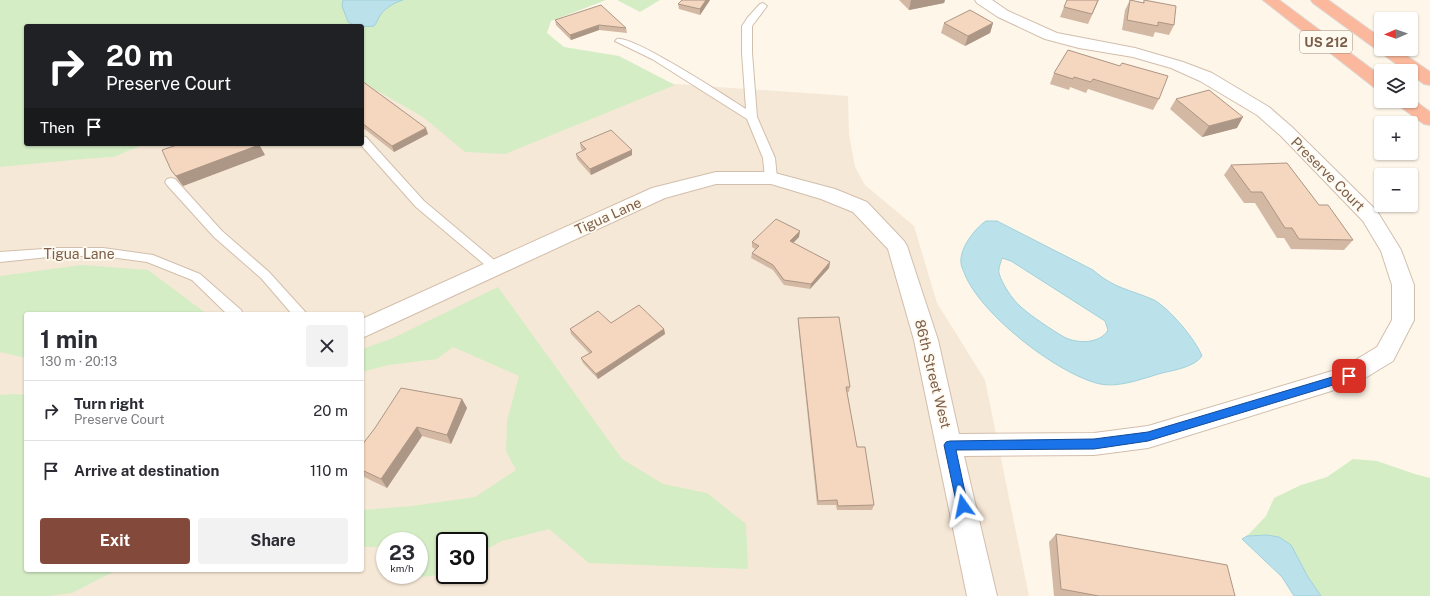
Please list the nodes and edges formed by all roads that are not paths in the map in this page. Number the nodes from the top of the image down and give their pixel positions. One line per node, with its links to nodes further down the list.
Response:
1 (982, 0): 22 (street, Preserve Court)
2 (1270, 0): 8 (highway, US 212)
3 (1318, 0): 5 (highway, US 212)
4 (763, 6): 11 (lane)
5 (1374, 40)
6 (620, 41): 11 (lane)
7 (1396, 56): 9 (highway)
8 (1374, 79)
9 (1430, 80)
10 (1414, 108): 12 (highway)
11 (752, 117): 14 (lane)
12 (1430, 120)
13 (364, 141): 18 (lane)
14 (771, 178): 16 (street, Tigua Lane); 18 (street, Tigua Lane)
15 (172, 182): 20 (lane)
16 (865, 212): 22 (street, 86th Street West)
17 (0, 257): 19 (lane, Tigua Lane)
18 (494, 268): 21 (street, Tigua Lane)
19 (234, 312)
20 (298, 312)
21 (364, 328)
22 (950, 445): 23 (street, 86th Street West)
23 (982, 596)

